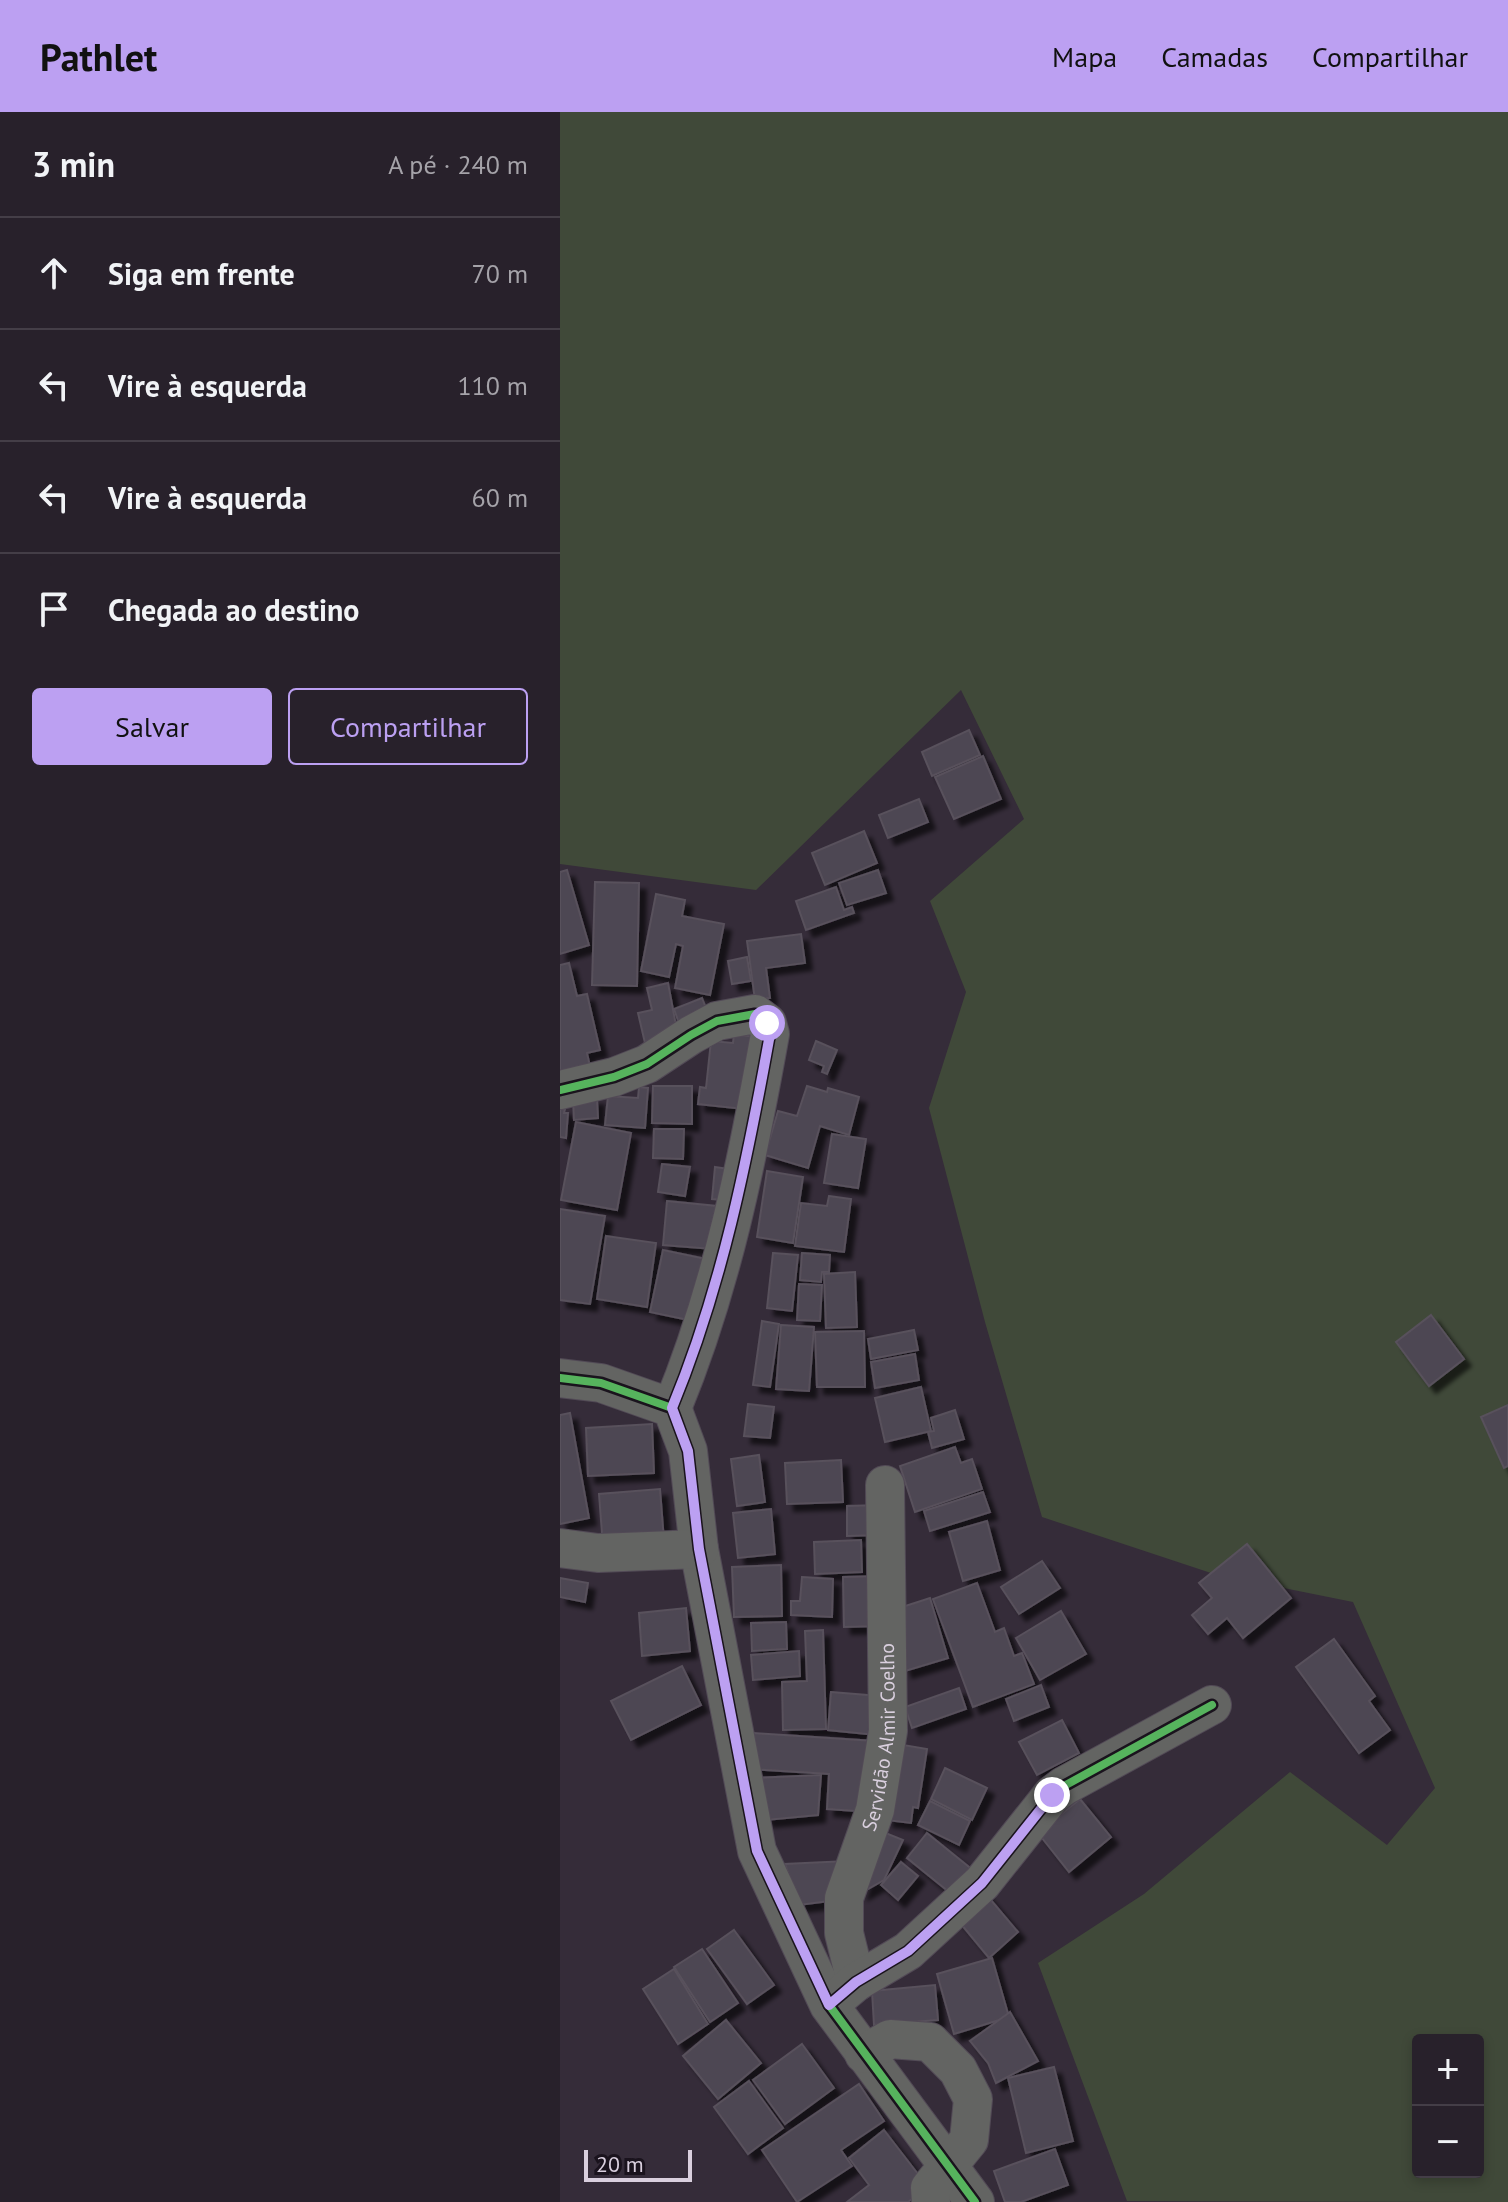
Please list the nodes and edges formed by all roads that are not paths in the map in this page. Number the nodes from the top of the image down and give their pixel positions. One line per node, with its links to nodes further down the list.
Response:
1 (560, 1090): 3 (street)
2 (560, 1378): 3 (street)
3 (672, 1408): 6 (street)
4 (885, 1485): 8 (street, Servidão Almir Coelho)
5 (560, 1548): 6 (street)
6 (699, 1549): 8 (street)
7 (1212, 1705): 8 (street)
8 (842, 1994): 9 (street)
9 (864, 2054): 10 (street); 10 (street)
10 (948, 2166): 11 (street); 12 (street)
11 (931, 2202)
12 (975, 2202)

